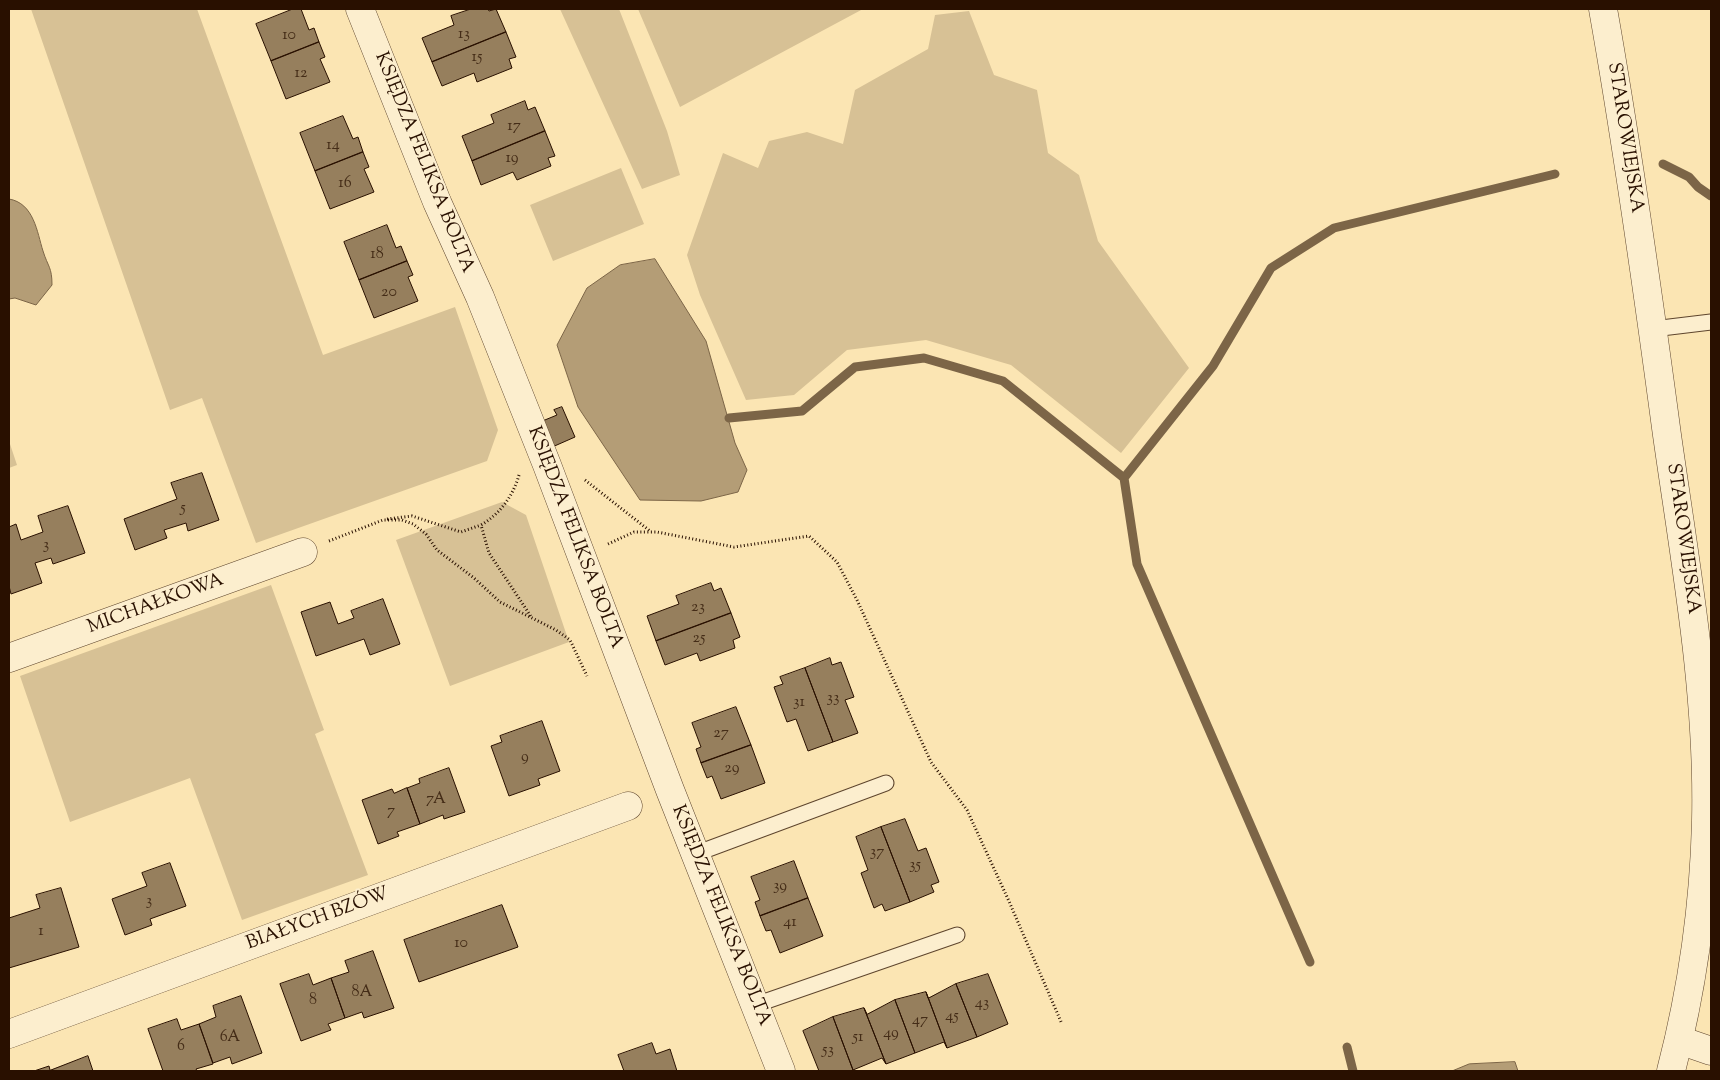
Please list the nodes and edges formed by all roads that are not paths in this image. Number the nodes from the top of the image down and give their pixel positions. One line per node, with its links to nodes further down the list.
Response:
1 (360, 9): 10 (street, KSIĘDZA FELIKSA BOLTA)
2 (1603, 9): 4 (street, STAROWIEJSKA)
3 (1711, 322): 4 (lane)
4 (1653, 329): 9 (street, STAROWIEJSKA)
5 (303, 552): 6 (street, MICHAŁKOWA)
6 (9, 658)
7 (886, 784): 10 (lane)
8 (628, 806): 13 (street, BIAŁYCH BZÓW)
9 (1709, 821): 14 (street, STAROWIEJSKA)
10 (695, 854): 12 (street, KSIĘDZA FELIKSA BOLTA)
11 (957, 935): 12 (lane)
12 (755, 1005): 16 (street, KSIĘDZA FELIKSA BOLTA)
13 (9, 1034)
14 (1679, 1040): 15 (street); 17 (street, STAROWIEJSKA)
15 (1711, 1051)
16 (781, 1071)
17 (1671, 1071)

